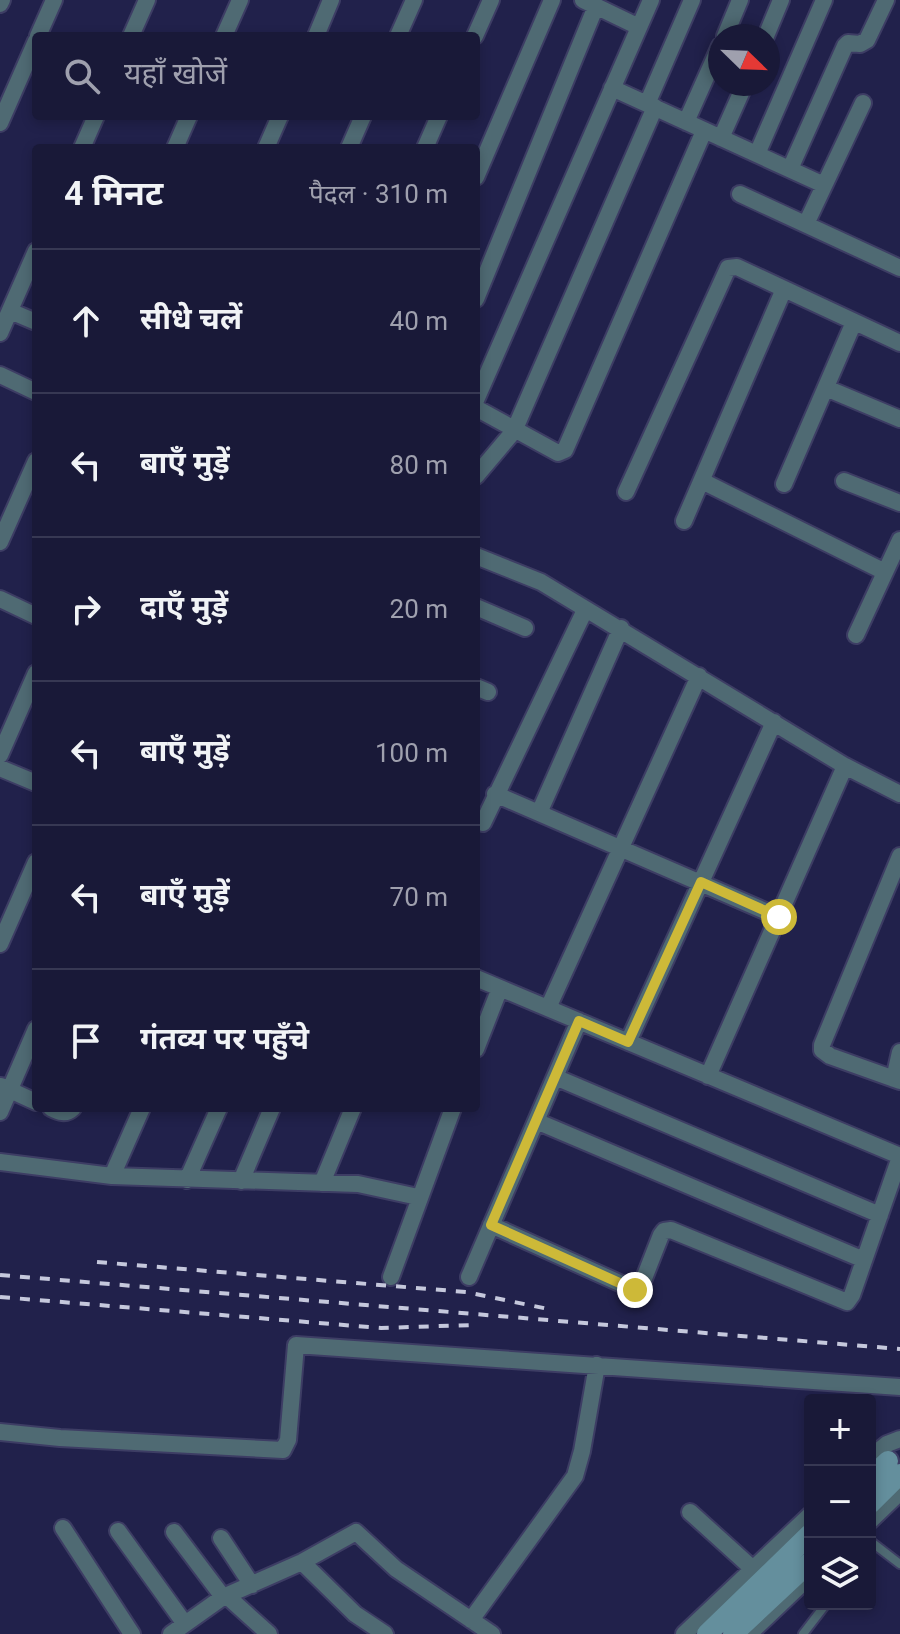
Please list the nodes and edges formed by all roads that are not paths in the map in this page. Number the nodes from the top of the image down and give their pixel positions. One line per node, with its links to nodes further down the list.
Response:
1 (54, 0): 18 (street)
2 (147, 0): 19 (street)
3 (240, 0): 20 (street)
4 (331, 0): 21 (street)
5 (414, 0): 22 (street)
6 (491, 0): 23 (street)
7 (552, 0): 45 (street)
8 (651, 0): 17 (street)
9 (692, 0): 29 (street)
10 (740, 0): 15 (street)
11 (781, 0): 16 (street)
12 (824, 0): 44 (street)
13 (886, 0): 46 (street)
14 (599, 4): 17 (street); 52 (street)
15 (730, 24)
16 (771, 24)
17 (639, 27): 26 (street)
18 (40, 32)
19 (133, 32)
20 (226, 32)
21 (318, 32)
22 (400, 32)
23 (477, 32)
24 (32, 49): 36 (street)
25 (708, 73): 35 (street)
26 (612, 88): 29 (street); 62 (street)
27 (740, 96): 38 (street)
28 (863, 103): 47 (street)
29 (651, 106): 35 (street); 65 (street)
30 (94, 120): 39 (street)
31 (187, 120): 40 (street)
32 (278, 120): 41 (street)
33 (361, 120): 42 (street)
34 (437, 120): 43 (street)
35 (686, 122): 37 (street)
36 (0, 123)
37 (704, 131): 38 (street); 65 (street)
38 (721, 138): 44 (street)
39 (84, 144)
40 (177, 144)
41 (268, 144)
42 (351, 144)
43 (427, 144)
44 (757, 154): 46 (street)
45 (480, 168)
46 (790, 169): 47 (street)
47 (824, 185): 49 (street)
48 (740, 194): 49 (street)
49 (806, 224): 51 (street)
50 (32, 260): 54 (street)
51 (900, 268)
52 (480, 289)
53 (784, 289): 56 (street); 68 (street); 71 (street)
54 (10, 311): 55 (street); 57 (street)
55 (32, 320)
56 (854, 322): 58 (street); 60 (street)
57 (0, 333)
58 (900, 343)
59 (0, 375): 61 (street)
60 (826, 388): 64 (street); 70 (street)
61 (32, 390)
62 (480, 391)
63 (480, 410): 65 (street)
64 (900, 419)
65 (514, 431): 66 (street)
66 (480, 469)
67 (32, 470): 75 (street)
68 (702, 481): 73 (street); 77 (street)
69 (844, 481): 72 (street)
70 (784, 484)
71 (626, 492)
72 (900, 503)
73 (684, 521)
74 (900, 540): 77 (street)
75 (0, 542)
76 (480, 558): 80 (street)
77 (885, 572): 84 (street)
78 (0, 599): 81 (street)
79 (480, 609): 82 (street)
80 (585, 610): 83 (street); 91 (street)
81 (32, 614)
82 (525, 628)
83 (621, 628): 85 (street); 93 (street)
84 (856, 635)
85 (699, 676): 87 (street); 95 (street)
86 (32, 684): 89 (street)
87 (774, 722): 88 (street); 98 (street)
88 (845, 766): 92 (street); 99 (street)
89 (2, 769): 90 (street)
90 (32, 781)
91 (495, 794): 93 (street); 94 (street)
92 (900, 794)
93 (539, 813): 95 (street)
94 (483, 823)
95 (621, 848): 98 (street); 103 (street)
96 (900, 856): 111 (street)
97 (32, 871): 100 (street)
98 (701, 882): 99 (street); 107 (street)
99 (779, 917): 109 (street)
100 (0, 944)
101 (480, 980): 102 (street)
102 (500, 988): 103 (street); 106 (street)
103 (548, 1008): 104 (street)
104 (579, 1021): 107 (street); 110 (street)
105 (32, 1037): 112 (street)
106 (480, 1039)
107 (628, 1042): 109 (street)
108 (900, 1052): 111 (street)
109 (708, 1076): 121 (street)
110 (555, 1077): 120 (street); 128 (street)
111 (897, 1080)
112 (5, 1088): 113 (street); 114 (street)
113 (32, 1100)
114 (0, 1112)
115 (140, 1112): 123 (street)
116 (217, 1112): 124 (street)
117 (270, 1112): 125 (street)
118 (351, 1112): 126 (street)
119 (451, 1112): 127 (street)
120 (536, 1121): 129 (street); 130 (street)
121 (900, 1156): 128 (street)
122 (0, 1162): 123 (street)
123 (112, 1176): 124 (street)
124 (187, 1180): 125 (street)
125 (241, 1181): 126 (street)
126 (322, 1183): 127 (street)
127 (418, 1197): 131 (street)
128 (880, 1215): 130 (street)
129 (491, 1225): 130 (street); 132 (street)
130 (864, 1260)
131 (391, 1277)
132 (469, 1277)
133 (597, 1365): 134 (street); 135 (street); 157 (street)
134 (900, 1387)
135 (0, 1432)
136 (900, 1439): 137 (street)
137 (886, 1464): 138 (street)
138 (876, 1489)
139 (900, 1492): 141 (street)
140 (690, 1512): 152 (street)
141 (876, 1515)
142 (804, 1521): 152 (street)
143 (63, 1528): 159 (street)
144 (118, 1531): 158 (street)
145 (174, 1532): 155 (street)
146 (221, 1538): 154 (street)
147 (806, 1538): 164 (street)
148 (876, 1547): 150 (lane)
149 (302, 1562): 154 (street); 157 (street); 161 (street)
150 (900, 1564)
151 (804, 1568): 165 (street)
152 (753, 1569): 163 (street)
153 (804, 1582): 166 (street)
154 (252, 1585): 155 (street)
155 (225, 1597): 158 (street); 160 (street)
156 (821, 1610): 167 (lane)
157 (471, 1620): 162 (street)
158 (178, 1629)
159 (132, 1634)
160 (269, 1634)
161 (385, 1634)
162 (492, 1634)
163 (684, 1634)
164 (707, 1634)
165 (733, 1634)
166 (749, 1634)
167 (803, 1634)

